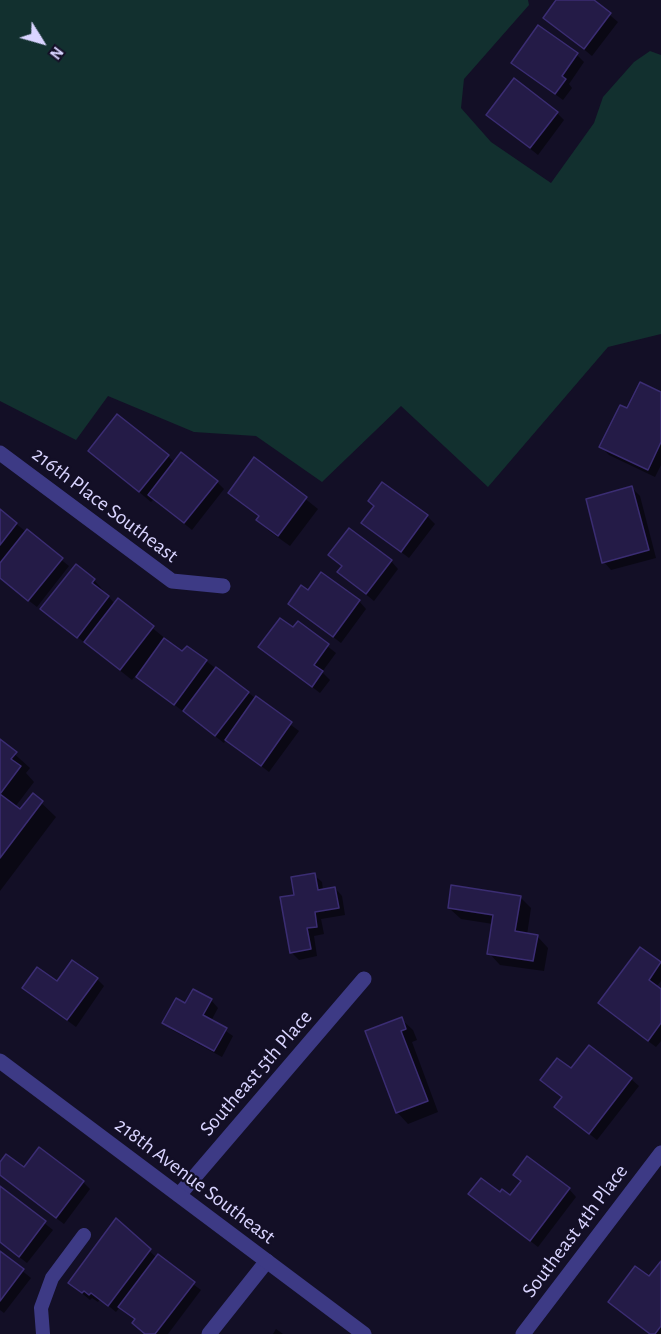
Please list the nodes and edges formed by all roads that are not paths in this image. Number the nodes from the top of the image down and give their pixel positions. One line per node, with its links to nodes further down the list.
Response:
1 (0, 453): 2 (street, 216th Place Southeast)
2 (223, 586)
3 (364, 979): 6 (street, Southeast 5th Place)
4 (0, 1061): 6 (street, 218th Avenue Southeast)
5 (661, 1153): 12 (street, Southeast 4th Place)
6 (179, 1195): 8 (street, 218th Avenue Southeast)
7 (84, 1234): 9 (lane)
8 (267, 1261): 10 (street); 11 (street, 218th Avenue Southeast)
9 (43, 1334)
10 (209, 1334)
11 (364, 1334)
12 (523, 1334)

